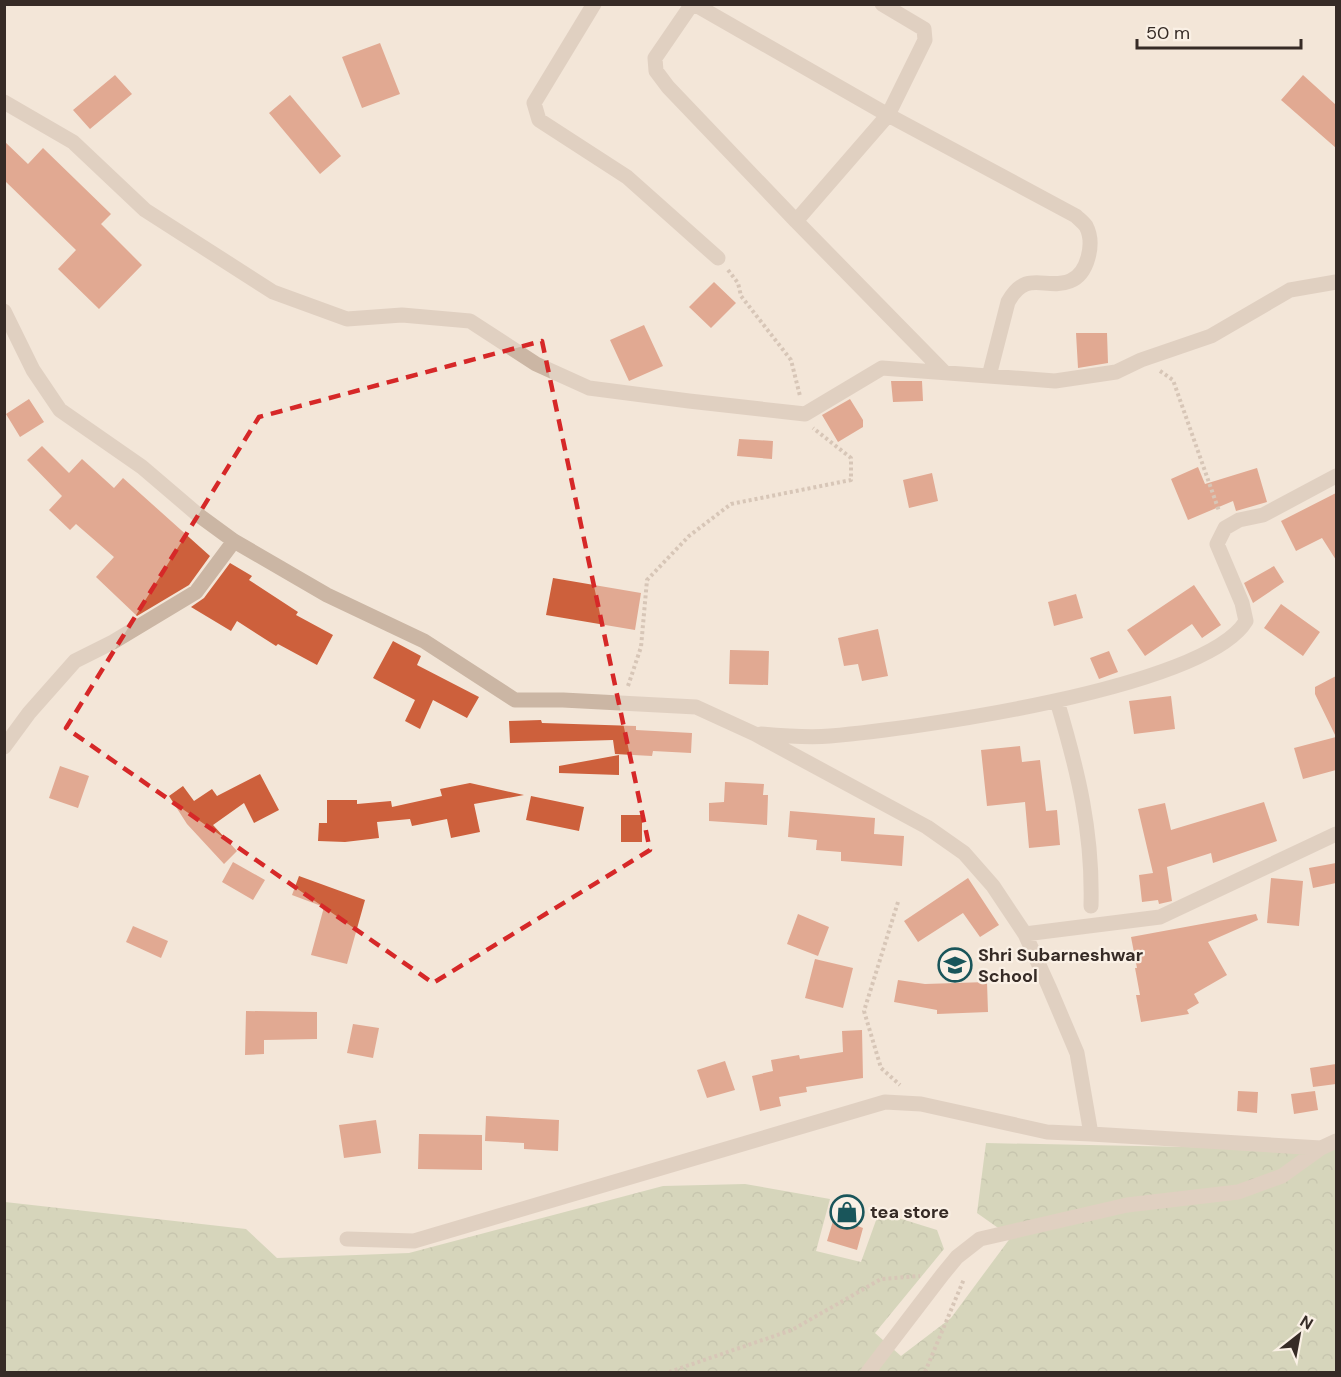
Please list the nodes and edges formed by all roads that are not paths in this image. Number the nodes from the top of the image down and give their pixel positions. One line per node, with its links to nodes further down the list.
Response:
1 (594, 4): 7 (street)
2 (693, 4): 5 (street); 6 (street)
3 (882, 4): 5 (street)
4 (4, 102): 10 (street)
5 (888, 115): 6 (street); 11 (street)
6 (796, 221): 10 (street)
7 (718, 258)
8 (1336, 282): 11 (street)
9 (4, 311): 13 (street)
10 (945, 373): 11 (street)
11 (989, 376)
12 (1336, 476): 14 (street)
13 (234, 541): 15 (street); 16 (street)
14 (1057, 701): 15 (street); 18 (street)
15 (755, 734): 19 (street)
16 (4, 747)
17 (1336, 834): 19 (street)
18 (1091, 906)
19 (1025, 934): 20 (street)
20 (1091, 1134): 22 (street); 23 (street)
21 (1336, 1141): 22 (street)
22 (1321, 1148): 24 (street)
23 (347, 1239)
24 (868, 1372)

